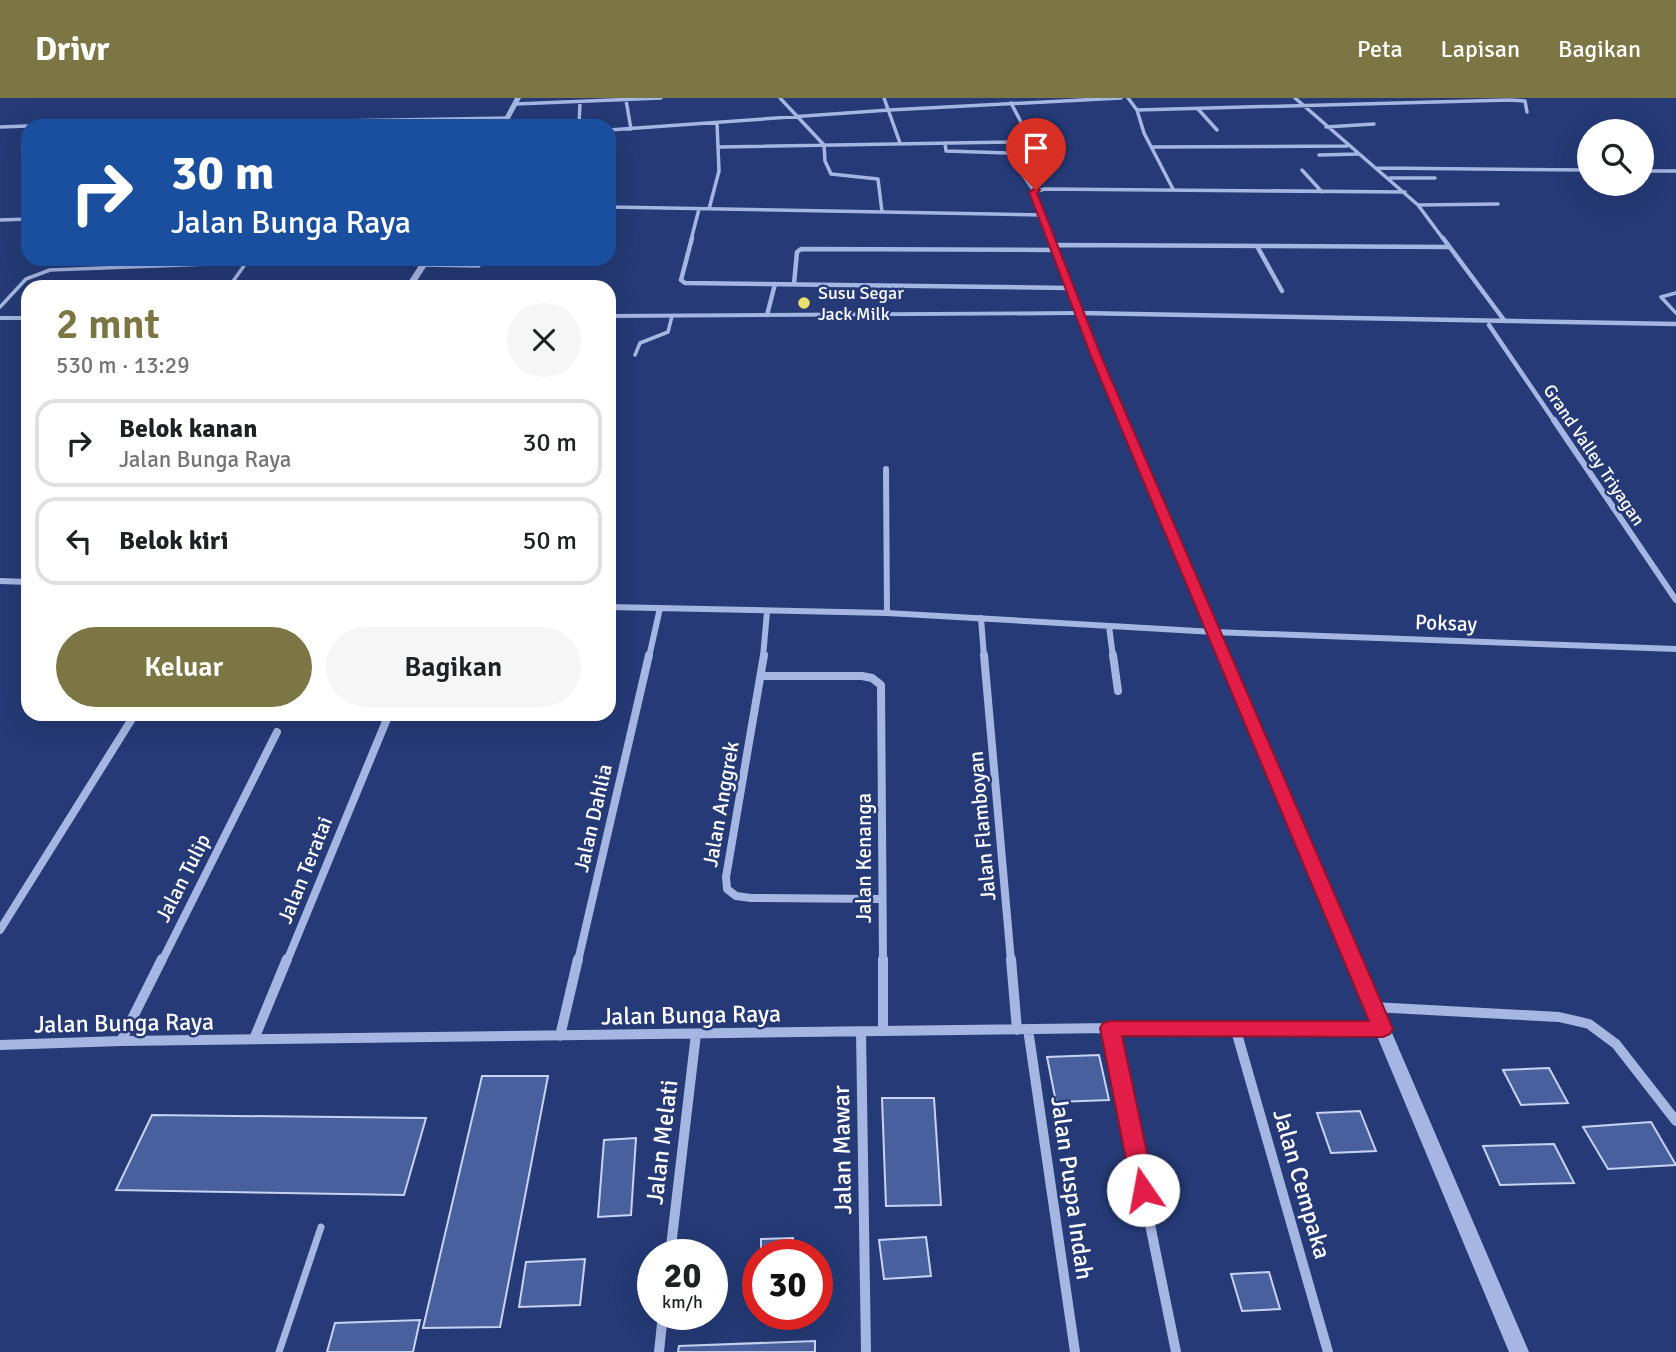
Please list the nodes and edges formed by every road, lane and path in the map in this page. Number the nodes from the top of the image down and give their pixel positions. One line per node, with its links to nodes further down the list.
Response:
1 (661, 98): 9 (street)
2 (780, 98): 21 (street)
3 (884, 98): 18 (street)
4 (1121, 98): 14 (street)
5 (1128, 98): 19 (street)
6 (1236, 98): 16 (street)
7 (1295, 98): 15 (street)
8 (1423, 98): 13 (street)
9 (633, 99): 10 (street)
10 (626, 100): 12 (street); 30 (street)
11 (517, 101): 12 (street); 22 (street)
12 (580, 102): 24 (street)
13 (1429, 102): 15 (street); 20 (street)
14 (1011, 103): 18 (street); 34 (street)
15 (1303, 105): 16 (street); 29 (street)
16 (1244, 107): 17 (street)
17 (1198, 109): 19 (street); 32 (street)
18 (889, 110): 21 (street); 33 (street)
19 (1136, 110): 37 (street)
20 (1527, 112)
21 (795, 117): 25 (street); 35 (street)
22 (506, 118): 23 (street)
23 (450, 119)
24 (579, 119)
25 (717, 123): 30 (street); 38 (street)
26 (1374, 124): 29 (street)
27 (21, 126): 28 (street)
28 (0, 127)
29 (1326, 127): 36 (street)
30 (631, 129): 31 (street)
31 (616, 130)
32 (1217, 130)
33 (900, 143): 34 (street); 35 (street)
34 (945, 143): 49 (street)
35 (824, 145): 38 (street); 57 (street)
36 (1348, 146): 37 (street); 39 (street)
37 (1152, 147): 48 (street)
38 (719, 148): 56 (street)
39 (1359, 154): 40 (street); 41 (street)
40 (1320, 155)
41 (1376, 168): 43 (street); 46 (street)
42 (1302, 170): 50 (street)
43 (1577, 170)
44 (1654, 171): 45 (street)
45 (1676, 171)
46 (1389, 178): 47 (street); 51 (street)
47 (1435, 178)
48 (1173, 189): 49 (street); 50 (street)
49 (1034, 191): 58 (street)
50 (1322, 192): 51 (street)
51 (1405, 192): 53 (street)
52 (1498, 204): 53 (street)
53 (1418, 205): 63 (street)
54 (616, 207): 55 (street)
55 (699, 209): 56 (street); 67 (street)
56 (709, 209): 57 (street)
57 (882, 212): 58 (street)
58 (1043, 215): 62 (street)
59 (21, 219): 60 (street)
60 (0, 220)
61 (1257, 246): 62 (street); 63 (street); 70 (street)
62 (1055, 247): 68 (street); 69 (street)
63 (1450, 247): 80 (street)
64 (122, 266): 65 (lane)
65 (25, 280)
66 (21, 284): 72 (lane)
67 (775, 284): 68 (street); 75 (street)
68 (794, 284): 69 (street)
69 (1069, 288): 73 (street)
70 (1282, 291)
71 (1676, 293): 74 (lane)
72 (0, 307)
73 (1079, 313): 75 (street); 80 (street); 94 (street)
74 (1676, 313)
75 (767, 315): 77 (street)
76 (616, 316): 77 (street)
77 (672, 316): 83 (lane)
78 (0, 318): 79 (street)
79 (21, 318)
80 (1504, 320): 81 (street)
81 (1676, 324)
82 (1489, 325): 87 (street, Grand Valley Triyagan)
83 (635, 355)
84 (886, 469): 91 (street)
85 (0, 581): 86 (street)
86 (21, 582)
87 (1676, 600)
88 (616, 607): 89 (street, Poksay)
89 (660, 608): 90 (street, Poksay); 110 (street, Jalan Dahlia)
90 (767, 612): 91 (street, Poksay); 96 (street, Jalan Anggrek)
91 (887, 613): 92 (street, Poksay)
92 (981, 618): 93 (street, Poksay); 107 (street, Jalan Flamboyan)
93 (1109, 626): 94 (street, Poksay); 97 (street)
94 (1214, 632): 95 (street, Poksay); 103 (street)
95 (1676, 649)
96 (762, 676): 101 (street, Jalan Kenanga); 101 (street, Jalan Anggrek)
97 (1118, 691)
98 (131, 721): 102 (street)
99 (386, 721): 112 (street, Jalan Teratai)
100 (277, 732): 113 (street, Jalan Tulip)
101 (882, 899): 108 (street, Jalan Kenanga)
102 (0, 929)
103 (1373, 1007): 106 (street); 115 (street)
104 (1235, 1027): 105 (street, Jalan Bunga Raya); 106 (street, Jalan Bunga Raya); 124 (street, Jalan Cempaka)
105 (1110, 1028): 107 (street, Jalan Bunga Raya); 123 (street)
106 (1383, 1029): 125 (street)
107 (1023, 1030): 108 (street, Jalan Bunga Raya); 122 (street, Jalan Puspa Indah)
108 (883, 1031): 111 (street, Jalan Bunga Raya)
109 (696, 1034): 110 (street, Jalan Bunga Raya); 111 (street, Jalan Bunga Raya); 117 (street, Jalan Melati)
110 (560, 1036): 112 (street, Jalan Bunga Raya)
111 (862, 1037): 121 (street, Jalan Mawar)
112 (254, 1039): 113 (street, Jalan Bunga Raya)
113 (121, 1041): 114 (street, Jalan Bunga Raya)
114 (0, 1045)
115 (1676, 1121)
116 (321, 1227): 119 (lane)
117 (672, 1239)
118 (661, 1330): 120 (street)
119 (279, 1352)
120 (659, 1352)
121 (866, 1352)
122 (1075, 1352)
123 (1176, 1352)
124 (1328, 1352)
125 (1519, 1352)

